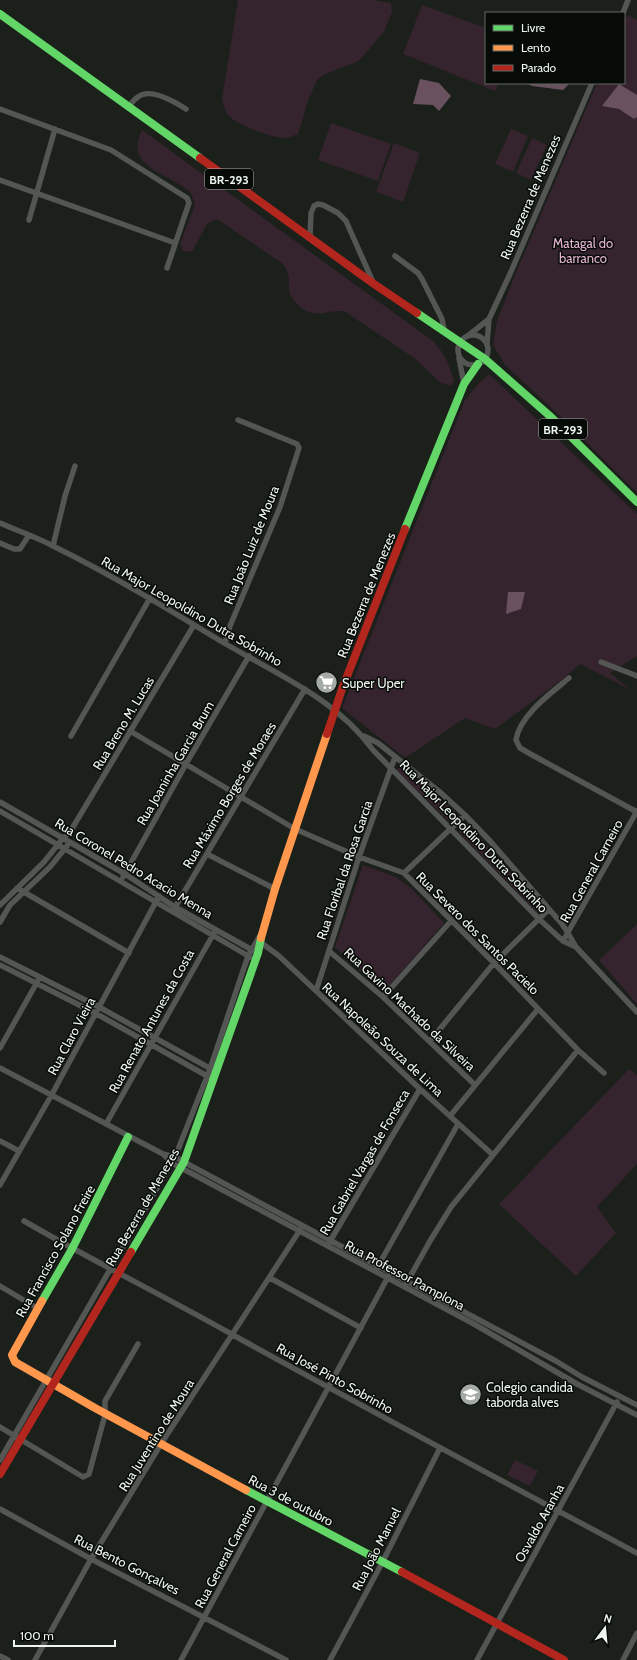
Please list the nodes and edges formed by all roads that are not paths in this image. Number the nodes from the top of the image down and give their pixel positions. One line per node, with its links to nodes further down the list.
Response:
1 (628, 0): 2 (street)
2 (623, 12)
3 (0, 14): 5 (main road, BR-293)
4 (592, 84): 17 (street, Rua Bezerra de Menezes)
5 (129, 106): 7 (street); 12 (main road, BR-293)
6 (0, 109): 8 (street)
7 (186, 109)
8 (55, 129): 10 (street); 13 (street)
9 (0, 180): 10 (street)
10 (37, 193): 11 (street); 13 (street)
11 (29, 220)
12 (310, 237): 16 (main road, BR-293); 16 (street)
13 (175, 242): 15 (street)
14 (395, 256): 18 (street)
15 (167, 268)
16 (374, 284): 18 (main road, BR-293)
17 (489, 319): 19 (street, Rua Bezerra de Menezes); 21 (street, Rua Bezerra de Menezes)
18 (444, 330): 20 (main road, BR-293)
19 (469, 335): 20 (street, Rua Bezerra de Menezes); 21 (street)
20 (460, 341): 22 (street); 23 (main road, BR-293)
21 (487, 344): 23 (street, Rua Bezerra de Menezes)
22 (459, 358): 23 (street); 24 (street)
23 (482, 362): 24 (main road, Rua Bezerra de Menezes); 27 (main road, BR-293)
24 (464, 384): 40 (main road, Rua Bezerra de Menezes)
25 (238, 420): 34 (street, Rua João Luiz de Moura)
26 (75, 466): 31 (street)
27 (637, 502)
28 (0, 523): 29 (street, Rua Major Leopoldino Dutra Sobrinho)
29 (29, 535): 30 (street); 31 (street, Rua Major Leopoldino Dutra Sobrinho)
30 (0, 543)
31 (53, 546): 32 (street, Rua Major Leopoldino Dutra Sobrinho)
32 (150, 598): 33 (street, Rua Major Leopoldino Dutra Sobrinho); 43 (street)
33 (194, 625): 34 (street, Rua Major Leopoldino Dutra Sobrinho); 41 (street, Rua Breno M. Lucas)
34 (225, 643): 35 (street, Rua Major Leopoldino Dutra Sobrinho)
35 (249, 656): 39 (street, Rua Major Leopoldino Dutra Sobrinho); 45 (street, Rua Joaninha Garcia Brum)
36 (602, 662): 37 (street)
37 (637, 676)
38 (569, 678): 50 (street)
39 (306, 689): 40 (street, Rua Major Leopoldino Dutra Sobrinho); 47 (street, Rua Máximo Borges de Moraes)
40 (335, 710): 42 (street, Rua Major Leopoldino Dutra Sobrinho); 54 (main road, Rua Bezerra de Menezes)
41 (130, 731): 45 (street, Rua Severo dos Santos Pacielo); 56 (street, Rua Breno M. Lucas)
42 (362, 735): 44 (street, Rua Major Leopoldino Dutra Sobrinho); 46 (street, Rua Major Leopoldino Dutra Sobrinho)
43 (71, 736)
44 (396, 757): 46 (street, Rua Floribal da Rosa Garcia); 51 (street, Rua Major Leopoldino Dutra Sobrinho)
45 (186, 764): 47 (street, Rua Severo dos Santos Pacielo); 66 (street, Rua Joaninha Garcia Brum)
46 (391, 768): 55 (street, Rua Major Leopoldino Dutra Sobrinho); 62 (street, Rua Floribal da Rosa Garcia)
47 (242, 796): 54 (street, Rua Severo dos Santos Pacielo); 61 (street, Rua Máximo Borges de Moraes)
48 (0, 802): 52 (street, Rua Coronel Pedro Acacio Menna)
49 (0, 811): 53 (street, Rua Coronel Pedro Acacio Menna)
50 (637, 812): 80 (street, Rua General Carneiro)
51 (465, 815): 55 (street); 75 (street, Rua Major Leopoldino Dutra Sobrinho)
52 (28, 818): 53 (street); 57 (street, Rua Coronel Pedro Acacio Menna)
53 (24, 824): 59 (street, Rua Coronel Pedro Acacio Menna)
54 (295, 829): 62 (street, Rua Severo dos Santos Pacielo); 69 (main road, Rua Bezerra de Menezes)
55 (451, 829): 65 (street); 76 (street, Rua Major Leopoldino Dutra Sobrinho)
56 (70, 832): 57 (street, Rua Breno M. Lucas); 58 (street)
57 (62, 838): 58 (street, Rua Coronel Pedro Acacio Menna); 59 (street)
58 (70, 842): 60 (street); 66 (street, Rua Coronel Pedro Acacio Menna)
59 (59, 844): 60 (street, Rua Coronel Pedro Acacio Menna); 63 (street)
60 (66, 848): 64 (street); 67 (street, Rua Coronel Pedro Acacio Menna)
61 (208, 854): 69 (street); 74 (street, Rua Máximo Borges de Moraes)
62 (360, 857): 65 (street, Rua Severo dos Santos Pacielo); 85 (street, Rua Floribal da Rosa Garcia)
63 (44, 862): 64 (street); 68 (street)
64 (50, 867): 70 (street)
65 (404, 873): 77 (street, Rua Severo dos Santos Pacielo)
66 (125, 874): 67 (street, Rua Joaninha Garcia Brum); 71 (street, Rua Coronel Pedro Acacio Menna)
67 (121, 881): 72 (street, Rua Coronel Pedro Acacio Menna)
68 (17, 888): 70 (street); 73 (street)
69 (275, 889): 83 (main road, Rua Bezerra de Menezes)
70 (23, 893): 78 (street); 86 (street)
71 (159, 896): 72 (street, Rua Claro Vieira); 74 (street, Rua Coronel Pedro Acacio Menna)
72 (156, 903): 74 (street, Rua Coronel Pedro Acacio Menna); 86 (street, Rua Claro Vieira)
73 (0, 905)
74 (174, 909): 79 (street, Rua Coronel Pedro Acacio Menna); 81 (street, Rua Coronel Pedro Acacio Menna)
75 (549, 909): 76 (street); 80 (street, Rua Major Leopoldino Dutra Sobrinho)
76 (539, 919): 82 (street, Rua Major Leopoldino Dutra Sobrinho); 90 (street)
77 (451, 921): 90 (street, Rua Severo dos Santos Pacielo); 98 (street)
78 (0, 922)
79 (216, 930): 81 (street, Rua Renato Antunes da Costa); 87 (street, Rua Coronel Pedro Acacio Menna)
80 (568, 933): 82 (street, Rua General Carneiro); 84 (street, Rua Major Leopoldino Dutra Sobrinho)
81 (212, 936): 87 (street, Rua Coronel Pedro Acacio Menna); 103 (street, Rua Renato Antunes da Costa)
82 (563, 940): 84 (street, Rua Major Leopoldino Dutra Sobrinho)
83 (259, 941): 87 (main road, Rua Bezerra de Menezes); 96 (street, Rua Napoleão Souza de Lima)
84 (576, 947): 101 (street, Rua Major Leopoldino Dutra Sobrinho)
85 (329, 950): 96 (street, Rua Floribal da Rosa Garcia); 98 (street, Rua Gavino Machado da Silveira)
86 (129, 953): 99 (street, Rua Claro Vieira)
87 (253, 954): 110 (main road, Rua Bezerra de Menezes)
88 (0, 957): 89 (street)
89 (13, 963): 92 (street); 93 (street)
90 (494, 963): 100 (street, Rua Severo dos Santos Pacielo); 104 (street)
91 (0, 965): 92 (street)
92 (10, 970): 94 (street)
93 (40, 977): 94 (street); 95 (street)
94 (36, 984): 97 (street); 106 (street)
95 (67, 991): 97 (street); 99 (street)
96 (316, 991): 112 (street, Rua Napoleão Souza de Lima)
97 (63, 997): 102 (street)
98 (383, 998): 104 (street, Rua Gavino Machado da Silveira)
99 (99, 1007): 102 (street, Rua Claro Vieira); 103 (street)
100 (538, 1008): 107 (street, Rua Severo dos Santos Pacielo); 111 (street)
101 (637, 1012)
102 (96, 1013): 105 (street); 113 (street, Rua Claro Vieira)
103 (155, 1038): 105 (street, Rua Renato Antunes da Costa); 110 (street)
104 (430, 1041): 111 (street, Rua Gavino Machado da Silveira)
105 (152, 1044): 110 (street); 115 (street, Rua Renato Antunes da Costa)
106 (0, 1048)
107 (578, 1050): 109 (street, Rua Severo dos Santos Pacielo); 123 (street)
108 (0, 1068): 113 (street, Rua Professor Pamplona)
109 (604, 1073)
110 (212, 1074): 117 (street, Rua Bezerra de Menezes); 118 (main road, Rua Bezerra de Menezes)
111 (475, 1085): 114 (street)
112 (420, 1089): 114 (street, Rua Napoleão Souza de Lima); 135 (street, Rua Gabriel Vargas de Fonseca)
113 (51, 1096): 115 (street, Rua Professor Pamplona); 121 (street, Rua Claro Vieira)
114 (450, 1116): 116 (street, Rua Napoleão Souza de Lima)
115 (106, 1124): 119 (street, Rua Professor Pamplona)
116 (458, 1124): 123 (street, Rua Napoleão Souza de Lima); 140 (street)
117 (186, 1128): 118 (street); 124 (street, Rua Bezerra de Menezes)
118 (195, 1132): 126 (main road, Rua Bezerra de Menezes)
119 (128, 1137): 122 (street, Rua Professor Pamplona); 137 (main road, Rua Francisco Solano Freire)
120 (0, 1141): 121 (street)
121 (19, 1151): 128 (street, Rua Claro Vieira)
122 (163, 1154): 124 (street, Rua Professor Pamplona); 125 (street, Rua Professor Pamplona)
123 (493, 1155): 146 (street)
124 (175, 1157): 125 (street, Rua Bezerra de Menezes); 126 (street, Rua Professor Pamplona)
125 (172, 1163): 126 (street, Rua Professor Pamplona); 130 (street, Rua Bezerra de Menezes)
126 (183, 1165): 127 (street, Rua Professor Pamplona); 129 (street, Rua Professor Pamplona); 131 (main road, Rua Bezerra de Menezes)
127 (219, 1180): 129 (street); 133 (street, Rua Professor Pamplona)
128 (0, 1185)
129 (216, 1187): 134 (street, Rua Professor Pamplona)
130 (156, 1191): 131 (street); 141 (street, Rua Bezerra de Menezes)
131 (164, 1196): 141 (main road, Rua Bezerra de Menezes)
132 (24, 1221): 137 (street, Rua José Pinto Sobrinho)
133 (303, 1226): 134 (street, Rua Juventino de Moura); 135 (street, Rua Professor Pamplona)
134 (300, 1232): 136 (street, Rua Professor Pamplona); 144 (street, Rua Juventino de Moura)
135 (331, 1241): 136 (street, Rua Gabriel Vargas de Fonseca); 138 (street, Rua Professor Pamplona)
136 (327, 1246): 139 (street, Rua Professor Pamplona)
137 (72, 1249): 141 (street, Rua José Pinto Sobrinho); 149 (main road, Rua Francisco Solano Freire)
138 (355, 1254): 139 (street); 140 (street, Rua Professor Pamplona)
139 (352, 1260): 142 (street, Rua Professor Pamplona)
140 (378, 1266): 142 (street); 143 (street, Rua Professor Pamplona)
141 (115, 1272): 153 (street, Rua José Pinto Sobrinho); 157 (main road, Rua Bezerra de Menezes)
142 (375, 1272): 145 (street, Rua Professor Pamplona)
143 (390, 1273): 145 (street, Rua General Carneiro); 146 (street, Rua Professor Pamplona)
144 (270, 1278): 152 (street); 153 (street, Rua Juventino de Moura)
145 (387, 1279): 148 (street, Rua Professor Pamplona); 152 (street, Rua General Carneiro)
146 (408, 1281): 148 (street); 150 (street, Rua Professor Pamplona)
147 (0, 1286): 149 (street)
148 (405, 1288): 151 (street, Rua Professor Pamplona)
149 (37, 1308): 155 (main road, Rua Francisco Solano Freire)
150 (477, 1318): 151 (street); 156 (street, Rua Professor Pamplona)
151 (474, 1324): 158 (street, Rua Professor Pamplona)
152 (361, 1328): 159 (street, Rua General Carneiro)
153 (232, 1334): 159 (street, Rua José Pinto Sobrinho); 167 (street, Rua Juventino de Moura)
154 (138, 1344): 163 (street)
155 (12, 1355): 157 (main road, Rua 3 de outubro)
156 (582, 1377): 158 (street); 160 (street, Rua Professor Pamplona)
157 (48, 1383): 163 (main road, Rua 3 de outubro); 166 (main road, Rua Bezerra de Menezes)
158 (578, 1384): 161 (street, Rua Professor Pamplona)
159 (328, 1388): 168 (street, Rua José Pinto Sobrinho); 171 (street, Rua General Carneiro)
160 (620, 1397): 161 (street, Osvaldo Aranha); 162 (street, Rua Professor Pamplona)
161 (616, 1404): 164 (street, Rua Professor Pamplona); 173 (street, Osvaldo Aranha)
162 (637, 1405)
163 (105, 1415): 166 (street); 167 (main road, Rua 3 de outubro)
164 (637, 1415)
165 (0, 1427): 166 (street)
166 (17, 1437): 169 (street, Rua Bezerra de Menezes); 170 (main road, Rua Bezerra de Menezes)
167 (162, 1444): 171 (main road, Rua 3 de outubro); 175 (street, Rua Juventino de Moura)
168 (440, 1448): 173 (street, Rua José Pinto Sobrinho); 176 (street, Rua João Manuel)
169 (0, 1460)
170 (0, 1474)
171 (266, 1501): 176 (main road, Rua 3 de outubro); 177 (street, Rua General Carneiro)
172 (0, 1509): 175 (street, Rua Bento Gonçalves)
173 (558, 1511): 174 (street, Rua José Pinto Sobrinho); 178 (street, Osvaldo Aranha)
174 (637, 1553)
175 (91, 1559): 177 (street, Rua Bento Gonçalves); 182 (street, Rua Juventino de Moura)
176 (382, 1563): 178 (main road, Rua 3 de outubro); 185 (street, Rua João Manuel)
177 (205, 1617): 183 (street, Rua General Carneiro); 184 (street, Rua Bento Gonçalves)
178 (497, 1623): 186 (street, Osvaldo Aranha); 187 (main road, Rua 3 de outubro)
179 (637, 1633): 188 (street)
180 (0, 1656): 181 (street)
181 (8, 1660)
182 (35, 1660)
183 (181, 1660)
184 (286, 1660)
185 (330, 1660)
186 (477, 1660)
187 (564, 1660)
188 (623, 1660)

